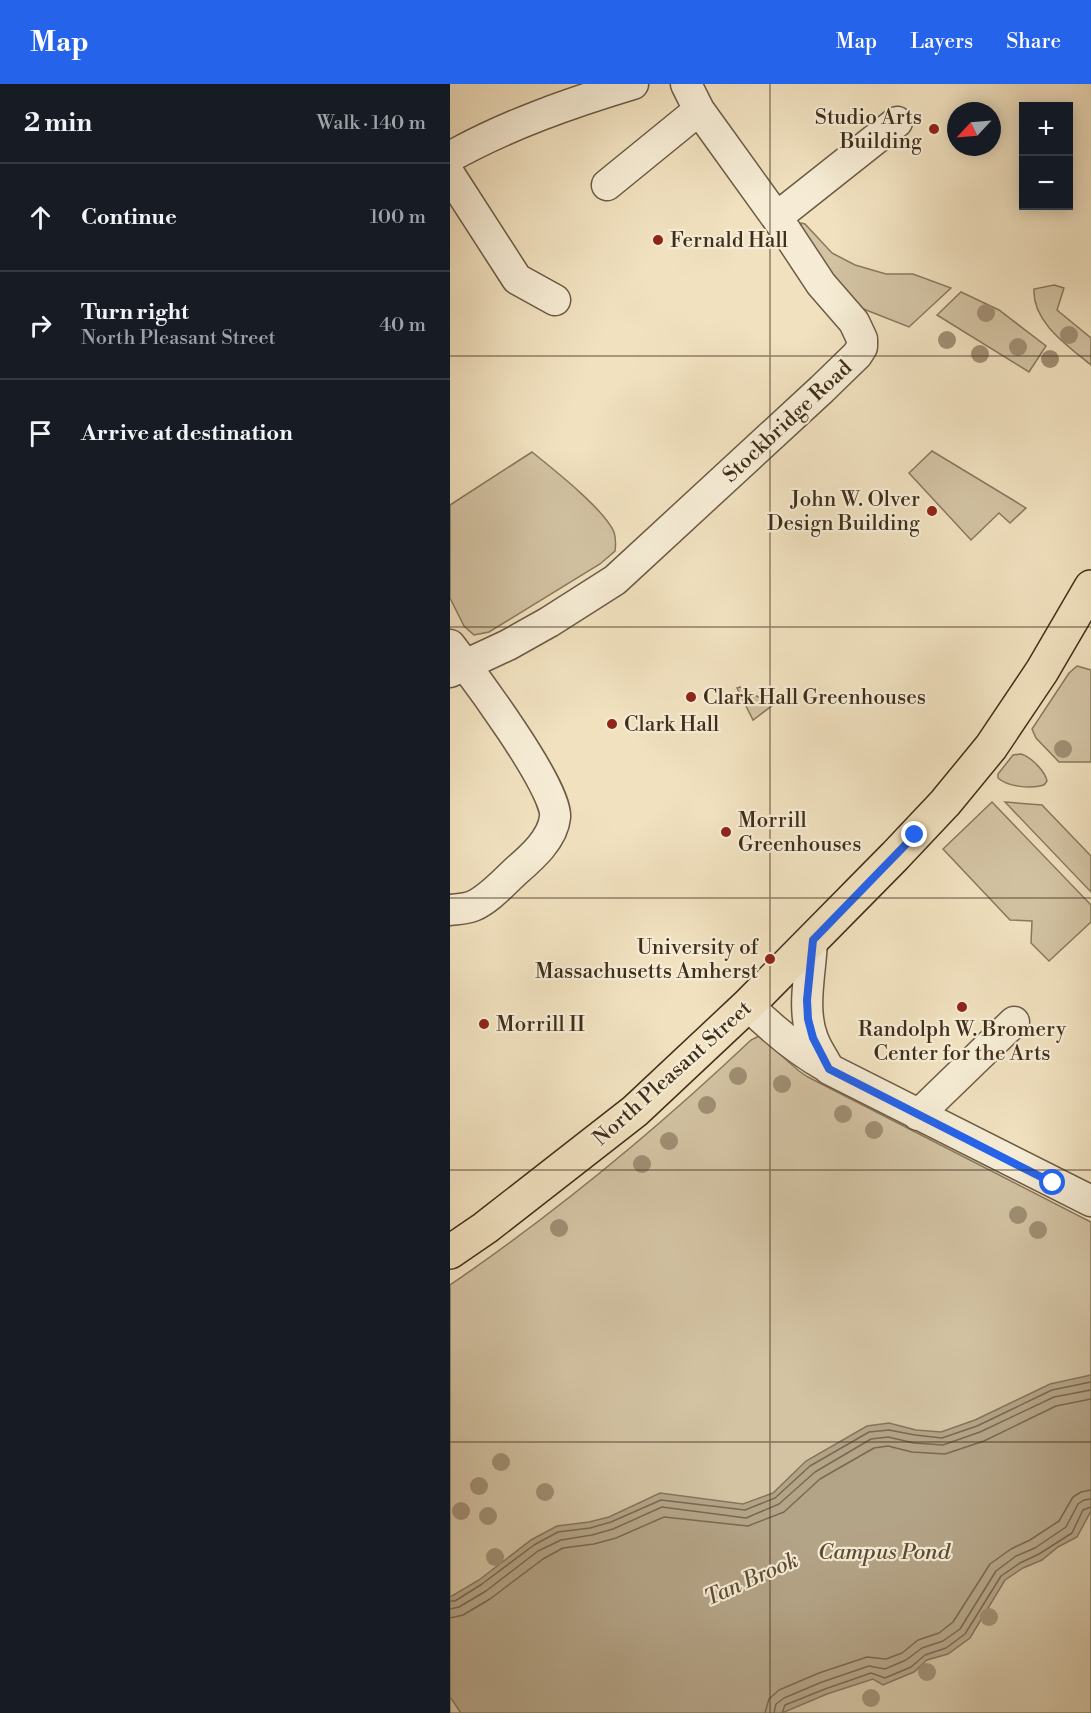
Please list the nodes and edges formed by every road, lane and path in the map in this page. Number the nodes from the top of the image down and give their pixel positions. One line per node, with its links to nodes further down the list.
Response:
1 (633, 84): 5 (street)
2 (686, 84): 3 (street, Stockbridge Road)
3 (699, 110): 7 (street); 8 (street, Stockbridge Road)
4 (897, 122): 8 (street)
5 (450, 157)
6 (450, 175): 9 (street)
7 (607, 185)
8 (777, 217): 11 (street, Stockbridge Road)
9 (555, 300)
10 (1091, 587): 13 (main road, North Pleasant Street)
11 (455, 661): 12 (street)
12 (450, 910)
13 (813, 940): 14 (main road, North Pleasant Street); 16 (street)
14 (748, 1005): 16 (street); 19 (main road, North Pleasant Street)
15 (1014, 1022): 17 (street)
16 (829, 1069): 17 (street)
17 (918, 1115): 18 (street)
18 (1091, 1201)
19 (450, 1252)

